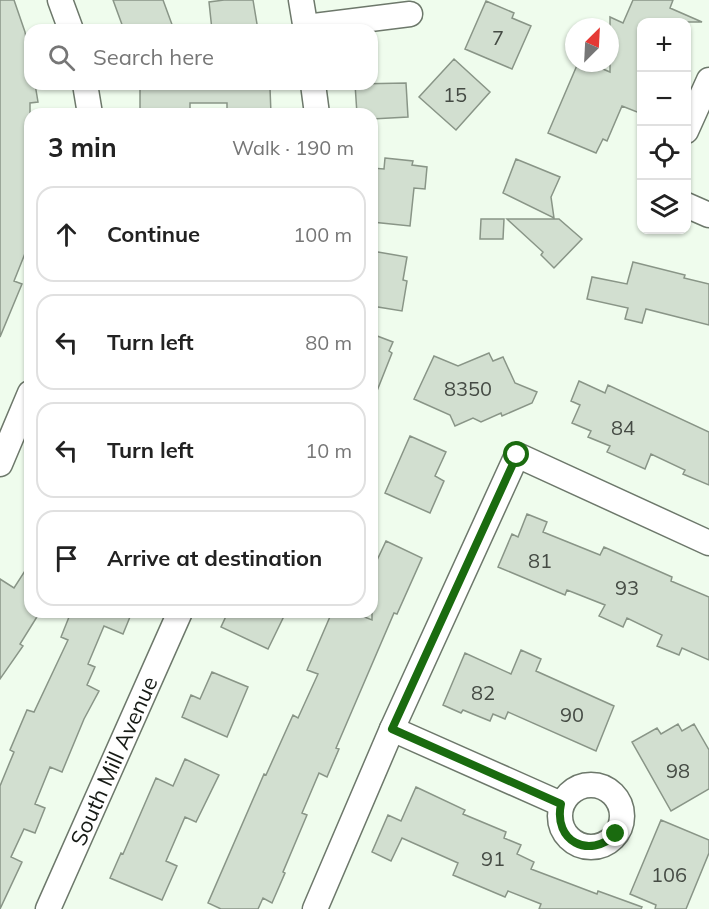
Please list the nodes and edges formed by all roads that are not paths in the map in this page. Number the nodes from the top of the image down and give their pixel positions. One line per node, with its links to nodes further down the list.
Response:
1 (60, 0): 4 (street)
2 (301, 0): 5 (street)
3 (410, 14): 6 (street)
4 (69, 24)
5 (305, 24)
6 (341, 24)
7 (709, 80): 12 (street)
8 (86, 90): 10 (street)
9 (314, 90): 11 (street)
10 (89, 108)
11 (316, 108)
12 (689, 126)
13 (691, 207): 14 (street)
14 (709, 215)
15 (24, 407): 16 (street)
16 (0, 464)
17 (709, 543): 19 (street)
18 (177, 618): 21 (street, South Mill Avenue)
19 (392, 729): 20 (street); 22 (street)
20 (561, 804)
21 (48, 909)
22 (315, 909)

